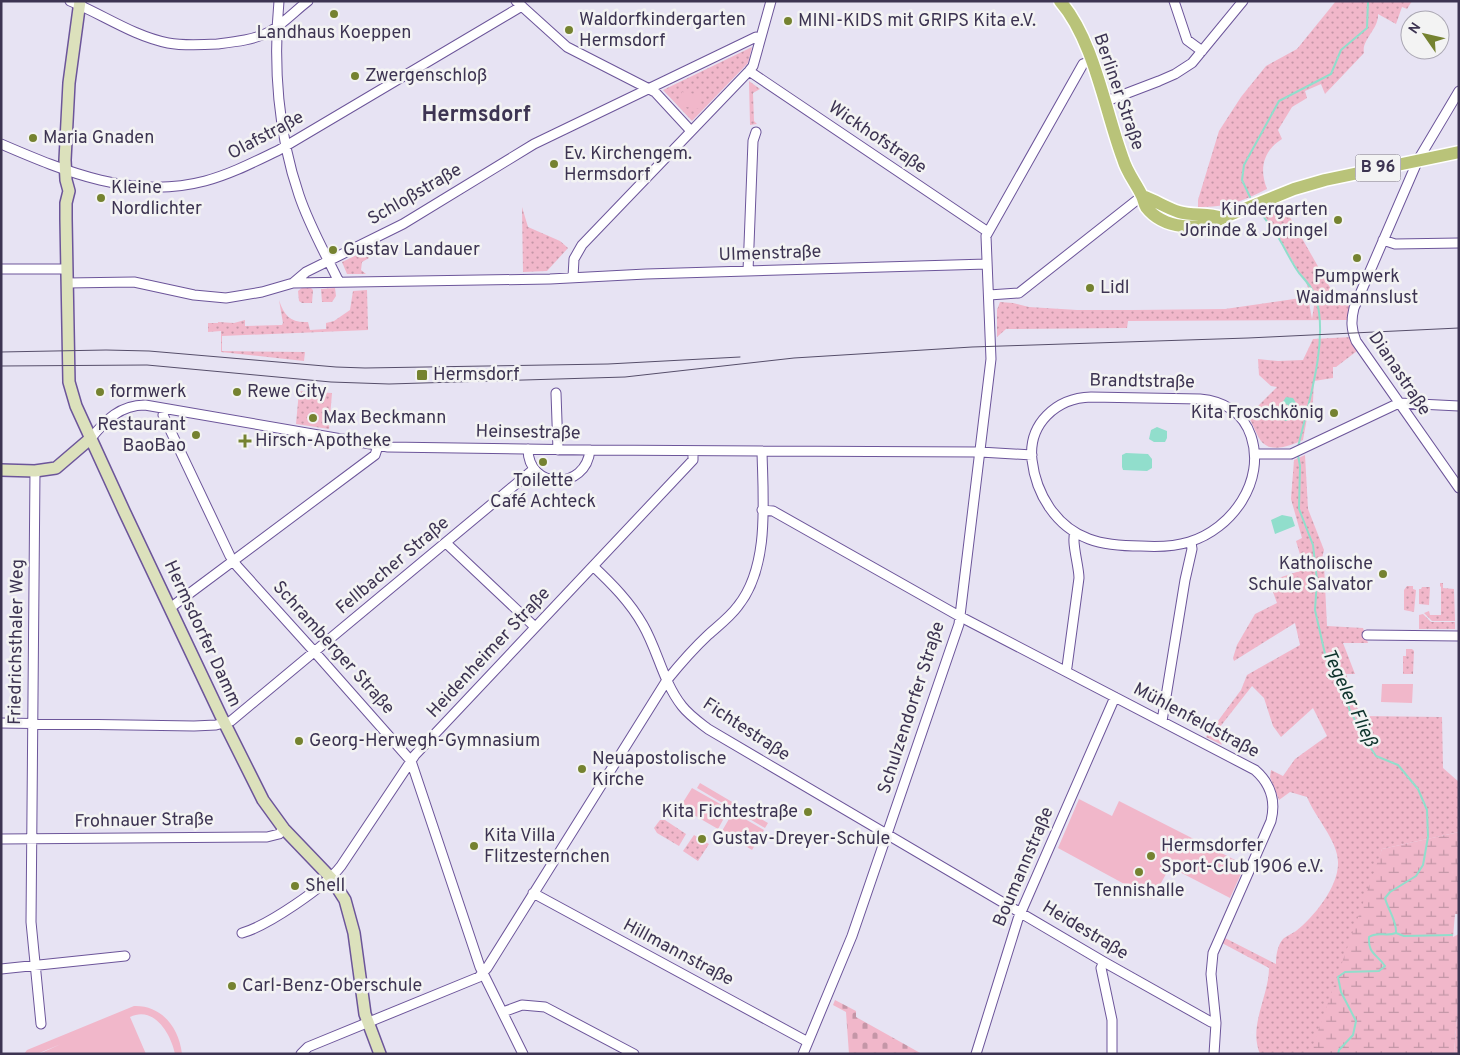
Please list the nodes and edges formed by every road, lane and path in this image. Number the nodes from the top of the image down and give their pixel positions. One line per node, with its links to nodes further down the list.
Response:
1 (279, 1): 9 (street)
2 (308, 1): 9 (street)
3 (771, 1): 10 (street)
4 (1060, 1): 12 (main road, Berliner Straße)
5 (1174, 1): 11 (street)
6 (1243, 1): 11 (street)
7 (76, 3): 9 (street); 23 (main road, Hermsdorfer Damm)
8 (519, 4): 14 (street); 20 (street, Olafstraße)
9 (278, 25): 20 (street)
10 (760, 39): 13 (street); 14 (street, Schloßstraße)
11 (1202, 51): 16 (street)
12 (1091, 61): 16 (main road, Berliner Straße); 25 (street)
13 (749, 71): 17 (street); 25 (street, Wickhofstraße)
14 (648, 88): 17 (street); 28 (street, Schloßstraße)
15 (1459, 91): 22 (street, Dianastraße)
16 (1104, 102): 24 (main road, Berliner Straße)
17 (691, 131): 33 (street)
18 (756, 132): 32 (street)
19 (1, 144): 23 (street, Olafstraße)
20 (286, 145): 23 (street, Olafstraße); 28 (street)
21 (1459, 152): 22 (main road, B 96)
22 (1418, 160): 24 (main road, B 96); 26 (street, Dianastraße)
23 (66, 175): 31 (main road, Hermsdorfer Damm)
24 (1142, 196): 37 (street)
25 (988, 232): 29 (street, Schulzendorfer Straße)
26 (1383, 240): 27 (street); 39 (street, Dianastraße)
27 (1459, 243)
28 (329, 260): 34 (street); 36 (street, Schloßstraße)
29 (987, 264): 32 (street, Ulmenstraße); 37 (street, Schulzendorfer Straße)
30 (1, 269): 31 (street)
31 (66, 269): 35 (main road, Hermsdorfer Damm)
32 (748, 271): 33 (street, Ulmenstraße)
33 (573, 277): 34 (street, Ulmenstraße)
34 (339, 282): 36 (street, Ulmenstraße)
35 (67, 283): 36 (street, Schloßstraße); 42 (main road, Hermsdorfer Damm)
36 (293, 283)
37 (989, 296): 49 (street, Schulzendorfer Straße)
38 (556, 393): 45 (street)
39 (1399, 403): 40 (street); 51 (street); 55 (street, Dianastraße)
40 (1459, 406)
41 (165, 409): 42 (street, Heinsestraße); 43 (street, Heinsestraße); 60 (street, Schramberger Straße)
42 (91, 438): 54 (main road); 62 (main road, Hermsdorfer Damm)
43 (378, 446): 44 (street, Heinsestraße); 60 (street)
44 (528, 449): 45 (street, Heinsestraße); 52 (street)
45 (558, 450): 46 (street, Heinsestraße)
46 (590, 450): 47 (street, Heinsestraße); 52 (street)
47 (693, 451): 48 (street, Heinsestraße); 61 (street, Heidenheimer Straße)
48 (762, 451): 49 (street, Heinsestraße); 56 (street)
49 (980, 452): 50 (street); 63 (street, Schulzendorfer Straße)
50 (1032, 454): 51 (street, Brandtstraße); 57 (street, Brandtstraße)
51 (1255, 454): 58 (street, Brandtstraße)
52 (534, 469): 59 (street, Fellbacher Straße)
53 (1, 470): 54 (main road)
54 (35, 471): 74 (street, Friedrichsthaler Weg)
55 (1459, 488)
56 (762, 510): 63 (street, Mühlenfeldstraße); 69 (street)
57 (1075, 533): 58 (street, Brandtstraße); 68 (street)
58 (1191, 542): 71 (street)
59 (446, 543): 64 (street); 67 (street, Fellbacher Straße)
60 (233, 561): 62 (street); 67 (street, Schramberger Straße)
61 (594, 566): 64 (street, Heidenheimer Straße); 69 (street, Fichtestraße)
62 (170, 608): 73 (main road, Hermsdorfer Damm)
63 (959, 616): 68 (street, Mühlenfeldstraße); 77 (street, Schulzendorfer Straße)
64 (535, 627): 75 (street, Heidenheimer Straße)
65 (1367, 635): 66 (street)
66 (1459, 636)
67 (315, 652): 73 (street, Fellbacher Straße); 75 (street, Schramberger Straße)
68 (1065, 671): 70 (street, Mühlenfeldstraße)
69 (667, 680): 77 (street, Fichtestraße); 81 (street)
70 (1116, 697): 71 (street, Mühlenfeldstraße); 82 (street, Boumannstraße)
71 (1162, 721): 91 (street, Mühlenfeldstraße)
72 (1, 723): 74 (street)
73 (225, 723): 74 (street); 76 (main road, Hermsdorfer Damm)
74 (32, 724): 79 (street, Friedrichsthaler Weg)
75 (411, 761): 80 (street, Heidenheimer Straße); 88 (street, Schramberger Straße)
76 (284, 830): 79 (street, Frohnauer Straße); 80 (main road, Hermsdorfer Damm)
77 (887, 834): 82 (street, Heidestraße); 93 (street, Schulzendorfer Straße)
78 (1, 839): 79 (street, Frohnauer Straße)
79 (31, 839): 86 (street, Friedrichsthaler Weg)
80 (331, 878): 83 (street, Heidenheimer Straße); 90 (main road, Hermsdorfer Damm)
81 (533, 893): 88 (street); 93 (street, Hillmannstraße)
82 (1021, 912): 85 (street, Heidestraße); 99 (street, Boumannstraße)
83 (242, 933)
84 (124, 956): 86 (street)
85 (1104, 962): 91 (street, Heidestraße); 100 (street)
86 (36, 966): 87 (street); 92 (street, Friedrichsthaler Weg)
87 (1, 970)
88 (483, 973): 89 (street, Schramberger Straße); 90 (street)
89 (503, 1012): 96 (street, Schramberger Straße); 97 (street)
90 (367, 1023): 94 (street); 95 (main road, Hermsdorfer Damm)
91 (1216, 1023): 101 (street, Mühlenfeldstraße)
92 (41, 1024)
93 (808, 1042): 98 (street, Schulzendorfer Straße)
94 (301, 1054)
95 (380, 1054)
96 (523, 1054)
97 (634, 1054)
98 (803, 1054)
99 (976, 1054)
100 (1112, 1054)
101 (1214, 1054)

